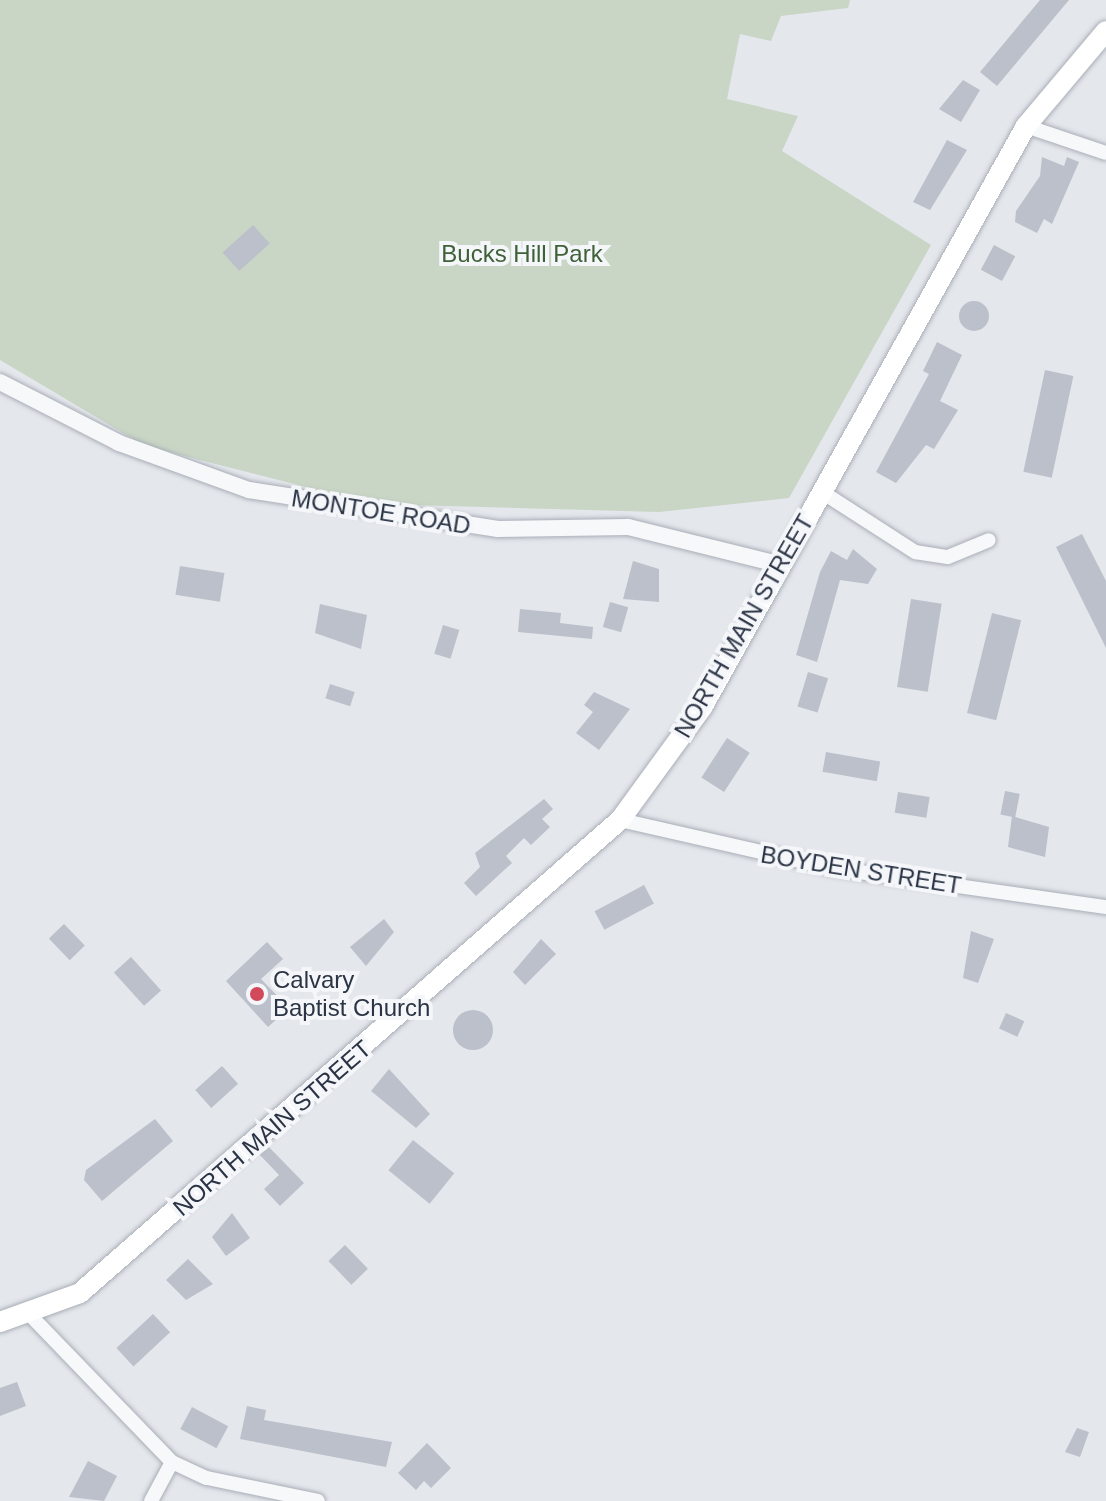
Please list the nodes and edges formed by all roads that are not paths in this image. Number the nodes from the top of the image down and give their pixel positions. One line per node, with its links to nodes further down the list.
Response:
1 (1106, 31): 2 (main road, NORTH MAIN STREET)
2 (1026, 126): 3 (street); 5 (main road, NORTH MAIN STREET)
3 (1106, 153)
4 (0, 382): 7 (street, MONTOE ROAD)
5 (822, 492): 6 (street); 7 (main road, NORTH MAIN STREET)
6 (989, 540)
7 (781, 565): 8 (main road, NORTH MAIN STREET)
8 (620, 820): 9 (street, BOYDEN STREET); 10 (main road, NORTH MAIN STREET)
9 (1106, 907)
10 (31, 1316): 11 (main road, NORTH MAIN STREET); 12 (street)
11 (0, 1322)
12 (172, 1462): 13 (street); 14 (street)
13 (151, 1501)
14 (318, 1501)

